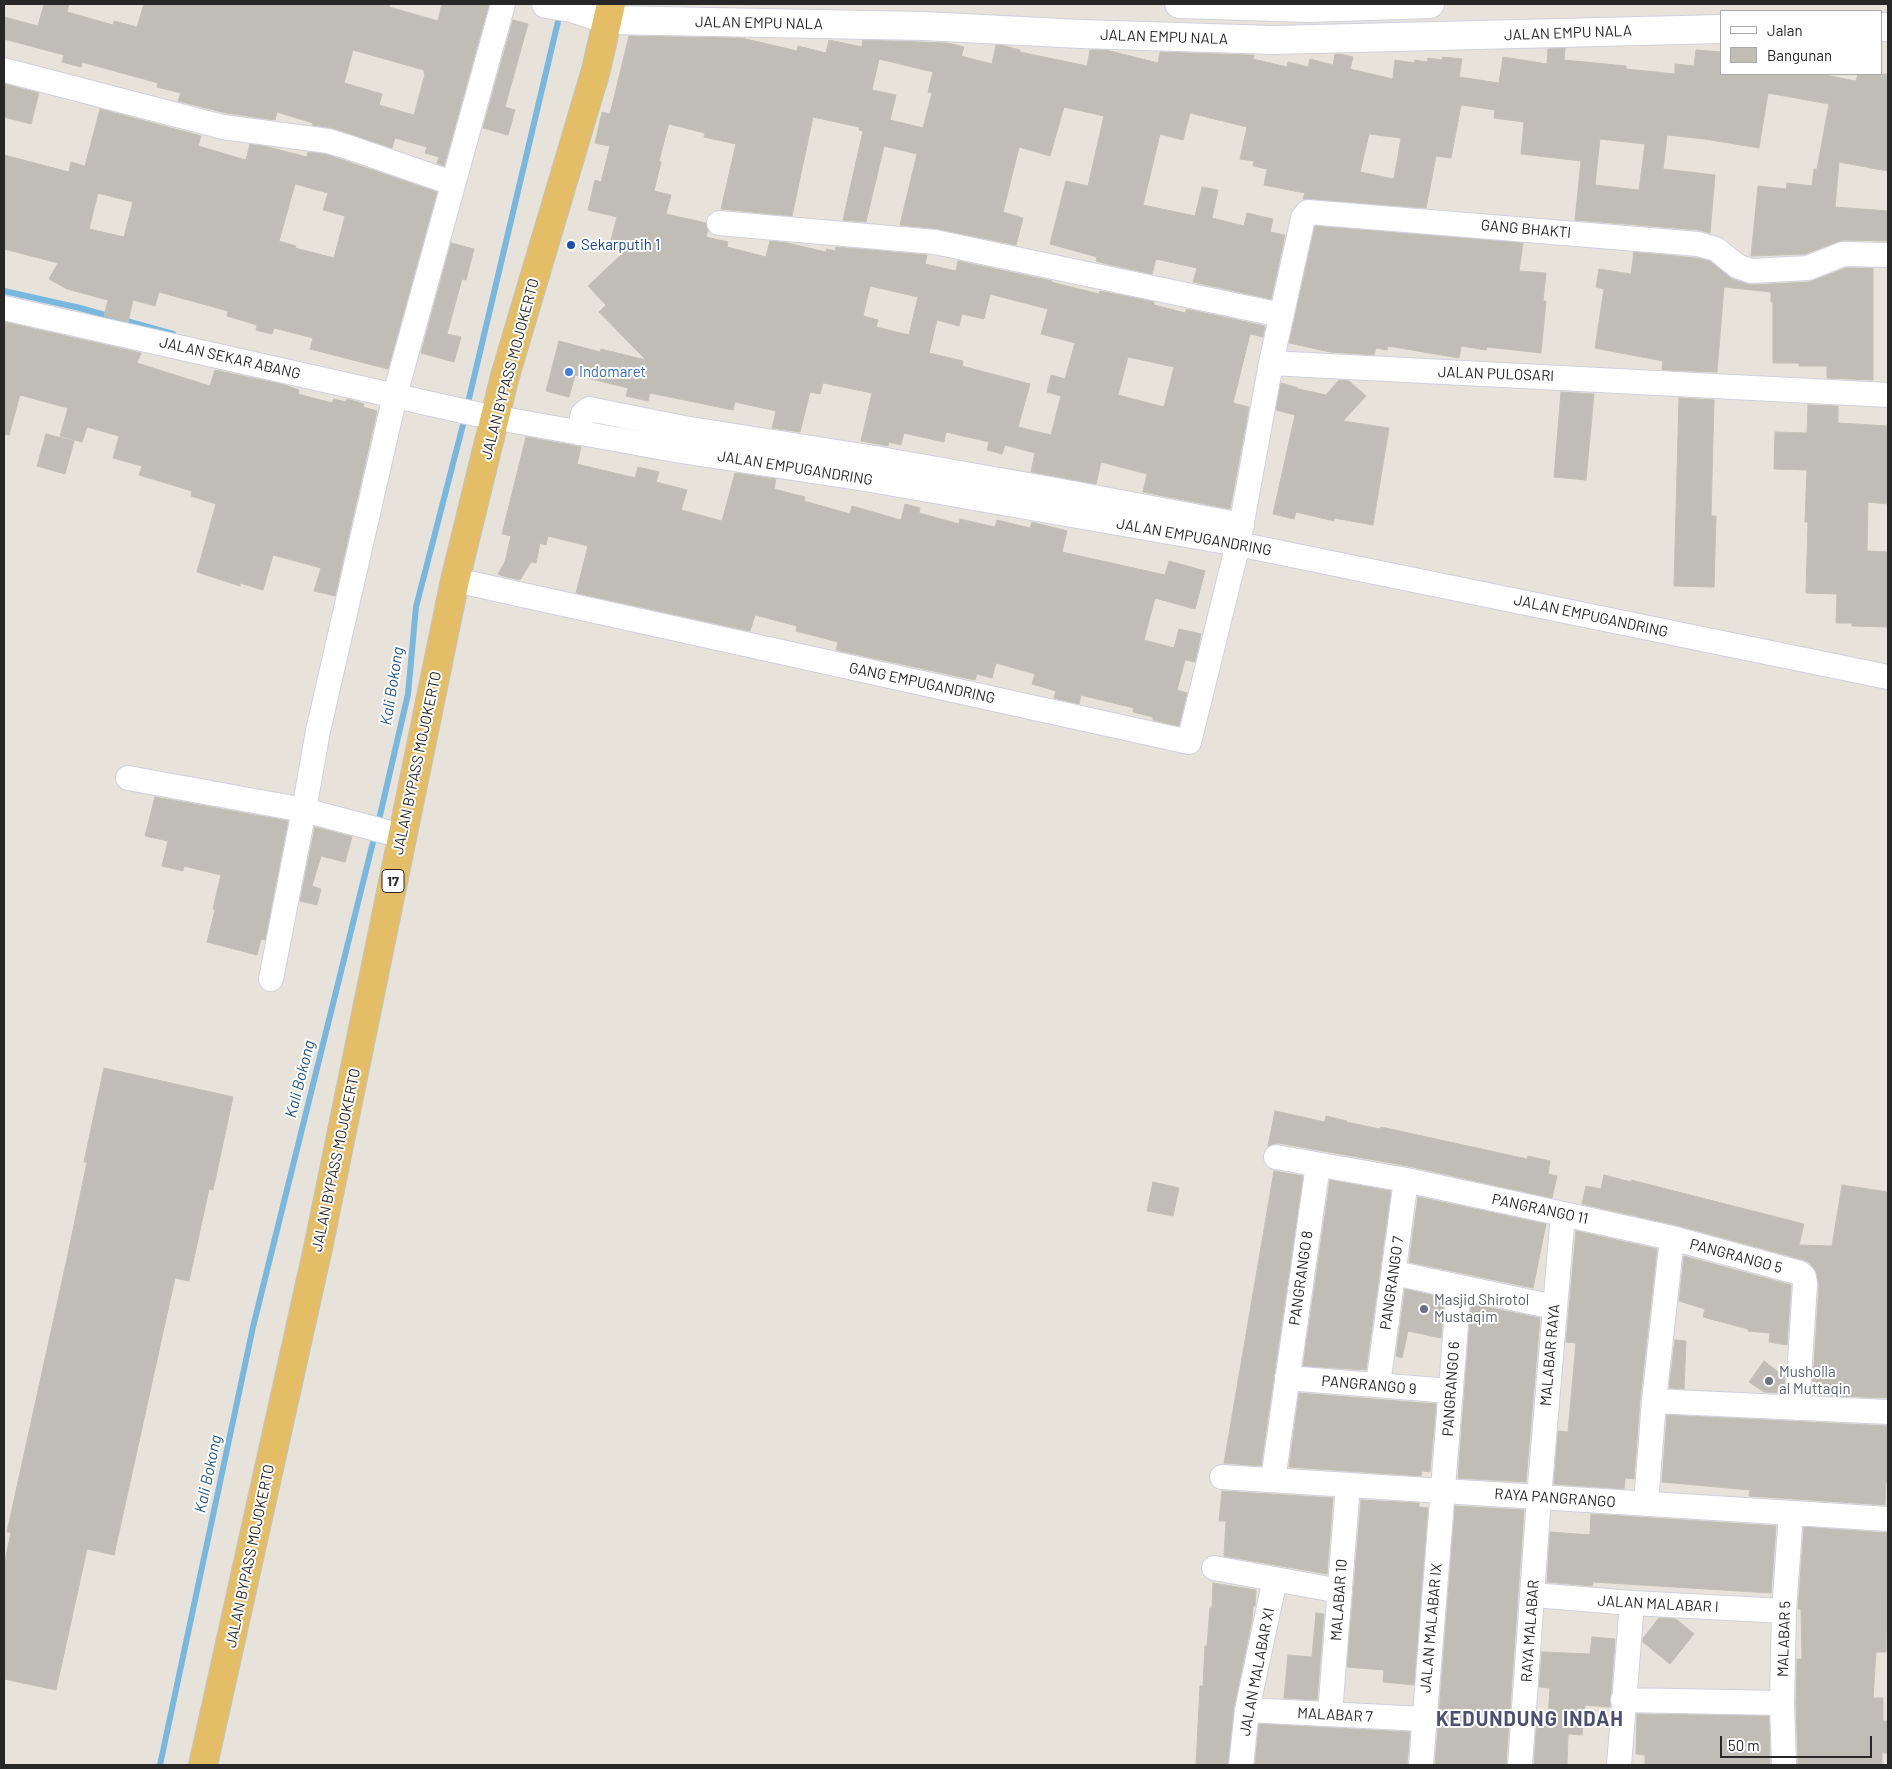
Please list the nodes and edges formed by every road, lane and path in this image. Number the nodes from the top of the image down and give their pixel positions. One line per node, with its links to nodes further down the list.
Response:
1 (503, 4): 12 (street)
2 (1179, 4): 5 (main road)
3 (1430, 4): 6 (main road)
4 (564, 6): 7 (main road, JALAN EMPU NALA)
5 (1255, 7): 6 (main road); 10 (main road)
6 (1309, 8): 9 (main road)
7 (609, 12): 10 (main road, JALAN EMPU NALA); 20 (highway, JALAN BYPASS MOJOKERTO / 17)
8 (1720, 28): 9 (main road, JALAN EMPU NALA)
9 (1309, 39): 10 (main road, JALAN EMPU NALA)
10 (1254, 40)
11 (4, 70): 12 (street)
12 (452, 184): 18 (street)
13 (719, 223): 16 (street)
14 (1888, 255): 16 (street, GANG BHAKTI)
15 (4, 308): 18 (street, JALAN SEKAR ABANG)
16 (1281, 315): 17 (street, GANG BHAKTI)
17 (1271, 363): 19 (street, JALAN PULOSARI); 21 (street)
18 (397, 389): 20 (street, JALAN SEKAR ABANG); 25 (street)
19 (1888, 395)
20 (476, 413): 21 (street, JALAN EMPUGANDRING); 22 (highway, JALAN BYPASS MOJOKERTO / 17)
21 (1240, 533): 22 (street, GANG EMPUGANDRING); 23 (street, JALAN EMPUGANDRING)
22 (456, 580): 26 (highway, JALAN BYPASS MOJOKERTO / 17)
23 (1888, 676)
24 (128, 778): 25 (street)
25 (304, 810): 26 (street); 27 (street)
26 (384, 831): 61 (highway, JALAN BYPASS MOJOKERTO / 17)
27 (271, 979)
28 (1276, 1157): 29 (street)
29 (1318, 1165): 30 (street); 36 (street, PANGRANGO 8)
30 (1406, 1180): 31 (street, PANGRANGO 11); 33 (street, PANGRANGO 7)
31 (1563, 1214): 32 (street, PANGRANGO 11); 35 (street, MALABAR RAYA)
32 (1672, 1238): 39 (street); 40 (street, PANGRANGO 5)
33 (1394, 1273): 34 (street); 37 (street, PANGRANGO 7)
34 (1459, 1287): 35 (street); 38 (street, PANGRANGO 6)
35 (1554, 1307): 46 (street, MALABAR RAYA)
36 (1287, 1378): 37 (street, PANGRANGO 9); 43 (street, PANGRANGO 8)
37 (1378, 1385): 38 (street, PANGRANGO 9)
38 (1451, 1392): 45 (street, PANGRANGO 6)
39 (1654, 1401): 40 (street); 47 (street)
40 (1797, 1408): 41 (street)
41 (1888, 1412)
42 (1222, 1477): 43 (street, RAYA PANGRANGO)
43 (1273, 1480): 44 (street, RAYA PANGRANGO)
44 (1348, 1485): 45 (street, RAYA PANGRANGO); 52 (street, MALABAR 10)
45 (1443, 1491): 46 (street, RAYA PANGRANGO); 60 (street, JALAN MALABAR IX)
46 (1538, 1497): 47 (street, RAYA PANGRANGO); 53 (street, RAYA MALABAR)
47 (1646, 1504): 48 (street, RAYA PANGRANGO)
48 (1791, 1514): 49 (street, RAYA PANGRANGO); 55 (street, MALABAR 5)
49 (1888, 1519)
50 (1214, 1568): 51 (street)
51 (1275, 1579): 52 (street); 58 (street, JALAN MALABAR XI)
52 (1340, 1592): 59 (street, MALABAR 10)
53 (1532, 1595): 54 (street, JALAN MALABAR I); 64 (street, RAYA MALABAR)
54 (1632, 1603): 55 (street, JALAN MALABAR I); 56 (street)
55 (1784, 1610): 57 (street, MALABAR 5)
56 (1623, 1700): 57 (street); 65 (street)
57 (1782, 1703): 66 (street, MALABAR 5)
58 (1247, 1710): 59 (street, MALABAR 7); 62 (street, JALAN MALABAR XI)
59 (1330, 1714): 60 (street, MALABAR 7)
60 (1424, 1719): 63 (street, JALAN MALABAR IX)
61 (204, 1765)
62 (1241, 1765)
63 (1421, 1765)
64 (1520, 1765)
65 (1619, 1765)
66 (1784, 1765)

